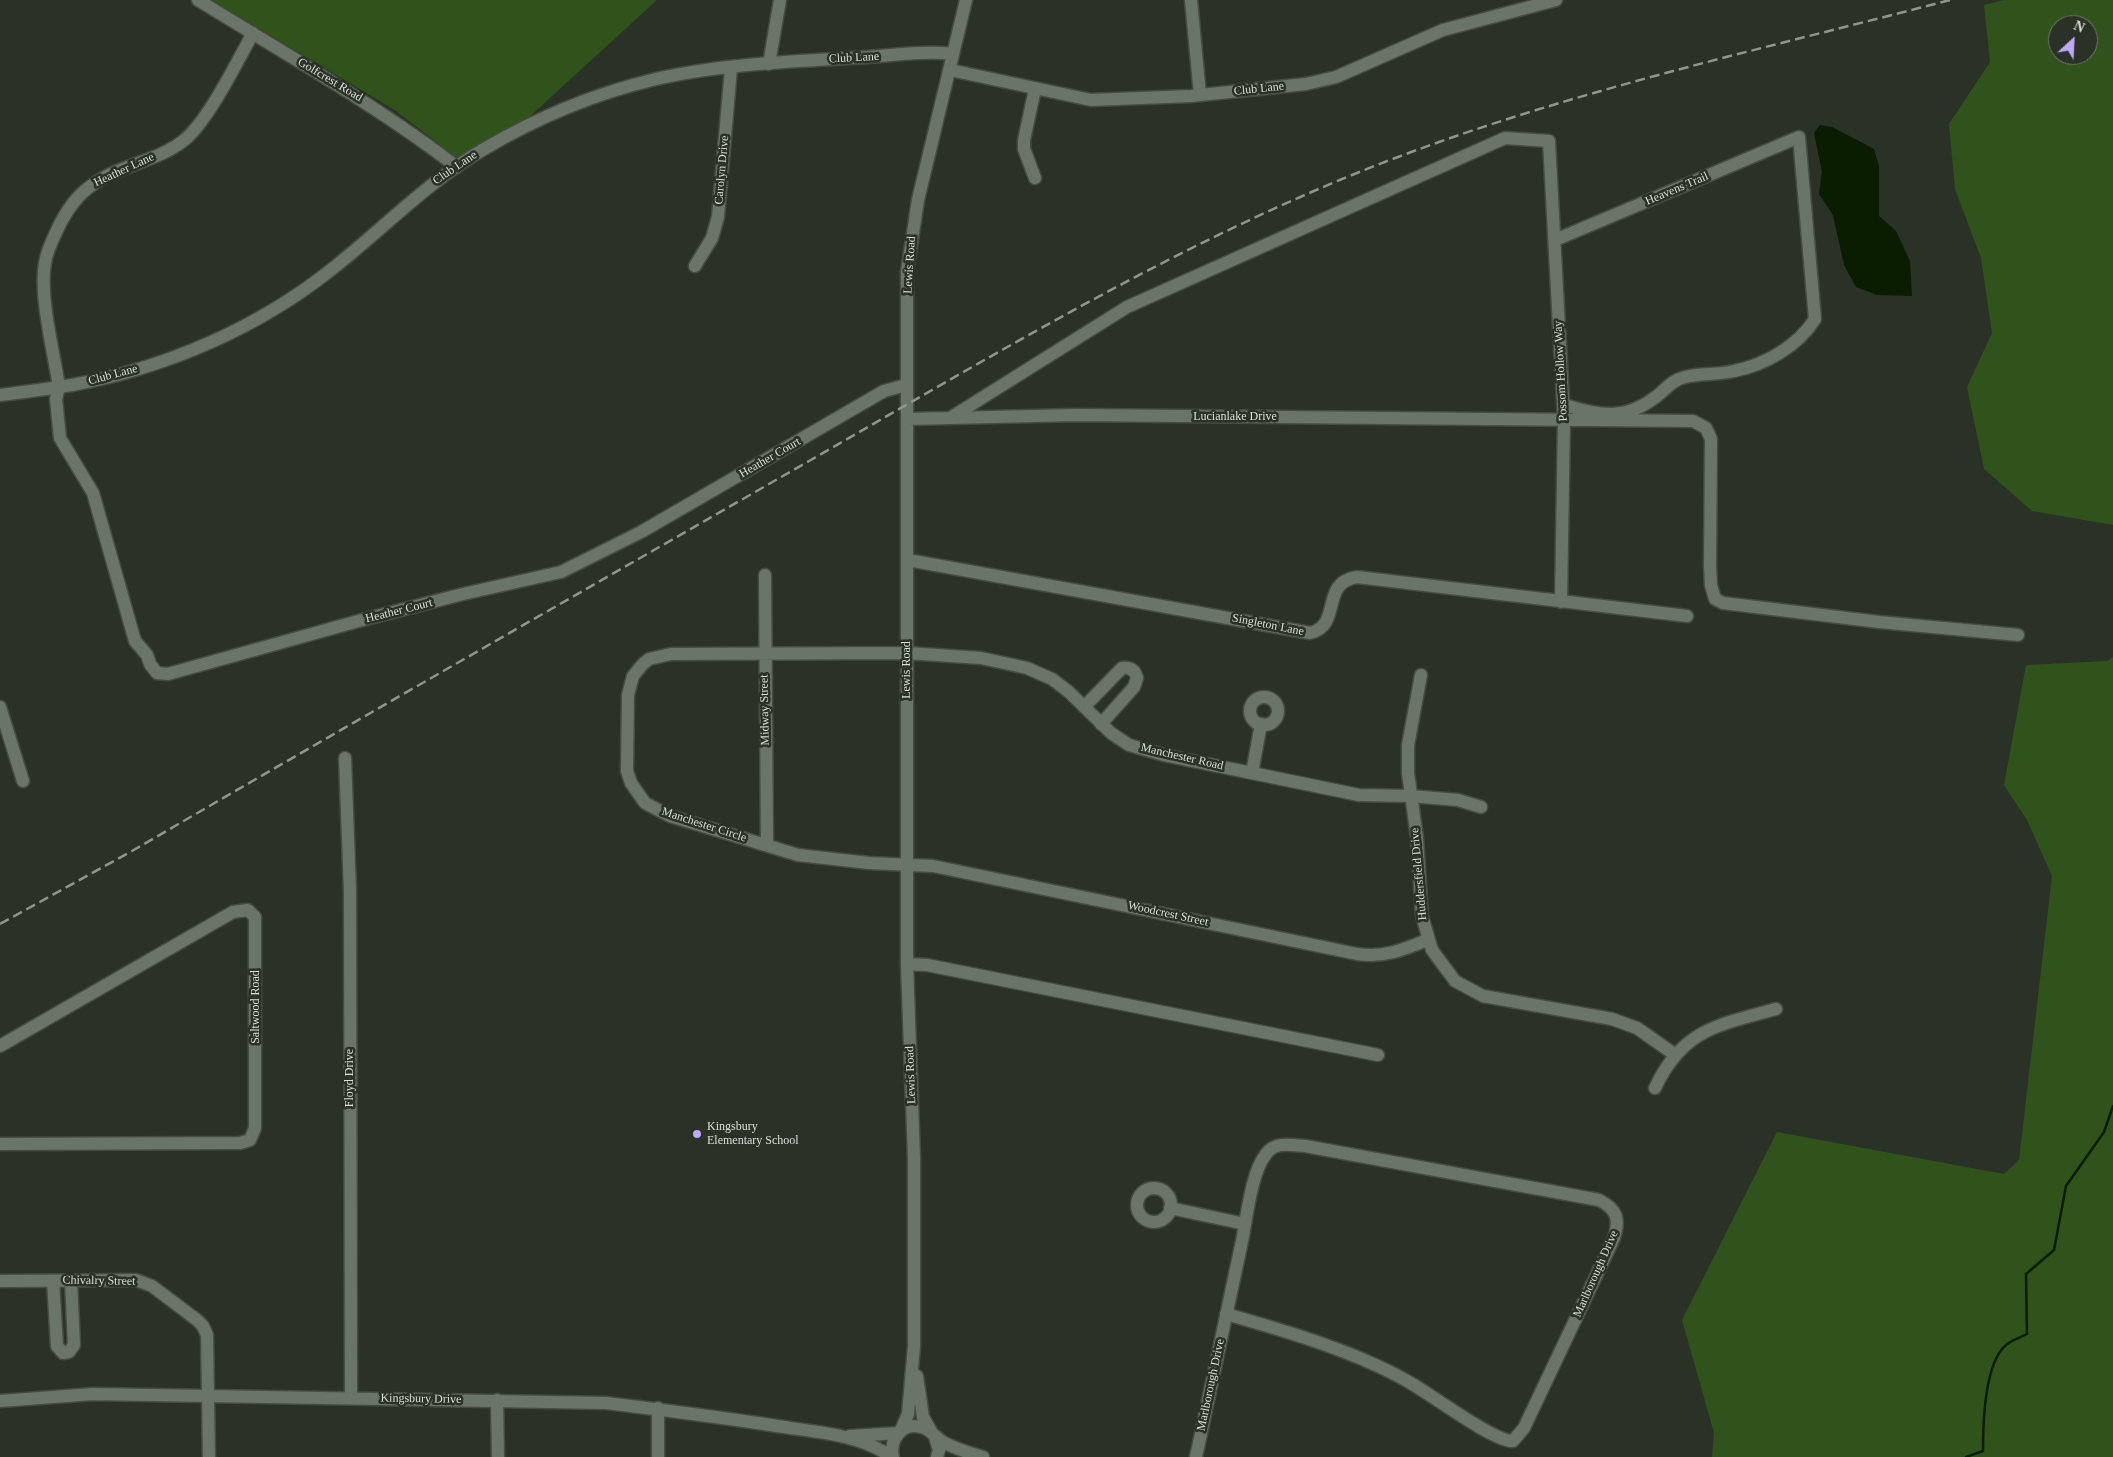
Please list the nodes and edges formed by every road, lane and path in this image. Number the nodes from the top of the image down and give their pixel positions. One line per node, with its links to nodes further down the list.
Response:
1 (198, 0): 6 (street, Golfcrest Road)
2 (780, 0): 8 (street)
3 (966, 0): 7 (street, Lewis Road)
4 (1191, 0): 12 (street)
5 (1556, 0): 12 (street, Club Lane)
6 (253, 33): 13 (street, Golfcrest Road); 18 (street, Heather Lane)
7 (953, 54): 8 (street, Club Lane); 10 (street, Lewis Road)
8 (769, 64): 9 (street, Club Lane)
9 (731, 68): 13 (street, Club Lane); 16 (street, Carolyn Drive)
10 (950, 70): 11 (street, Club Lane); 17 (street, Lewis Road)
11 (1035, 89): 12 (street, Club Lane); 14 (street)
12 (1200, 95)
13 (458, 166): 18 (street, Club Lane)
14 (1035, 178)
15 (1555, 240): 20 (street, Possom Hollow Way); 20 (street, Heavens Trail); 21 (street, Possom Hollow Way)
16 (695, 266)
17 (906, 385): 18 (street, Heather Court); 22 (street, Lewis Road)
18 (59, 387): 19 (street, Club Lane)
19 (0, 395)
20 (1564, 406): 23 (street, Possom Hollow Way)
21 (950, 418): 22 (street, Lucianlake Drive); 23 (street, Lucianlake Drive)
22 (907, 419): 24 (street, Lewis Road)
23 (1564, 420): 26 (street, Possom Hollow Way); 28 (street, Lucianlake Drive)
24 (908, 560): 26 (street, Singleton Lane); 29 (street, Lewis Road)
25 (765, 575): 30 (street, Midway Street)
26 (1562, 602): 27 (street, Singleton Lane)
27 (1687, 616)
28 (2018, 635)
29 (907, 653): 30 (street, Manchester Circle); 33 (street, Manchester Road); 42 (street, Lewis Road)
30 (765, 654): 41 (street, Midway Street); 41 (street, Manchester Circle)
31 (1421, 675): 39 (street, Huddersfield Drive)
32 (0, 707): 38 (street)
33 (1084, 707): 34 (street, Manchester Road); 34 (street)
34 (1100, 724): 37 (street, Manchester Road)
35 (1261, 724): 37 (street)
36 (345, 758): 59 (street, Floyd Drive)
37 (1252, 773): 39 (street, Manchester Road)
38 (23, 780)
39 (1410, 796): 40 (street, Manchester Road); 43 (street, Huddersfield Drive)
40 (1481, 807)
41 (766, 845): 42 (street, Manchester Circle)
42 (907, 863): 43 (street, Woodcrest Street); 44 (street, Lewis Road)
43 (1427, 940): 48 (street, Huddersfield Drive)
44 (907, 964): 47 (street); 57 (street, Lewis Road)
45 (1776, 1009): 48 (street)
46 (0, 1046): 50 (street, Saltwood Road)
47 (1378, 1054)
48 (1674, 1054): 49 (street)
49 (1655, 1088)
50 (0, 1144)
51 (1170, 1208): 52 (street)
52 (1245, 1224): 56 (street, Marlborough Drive); 56 (street, Marlborough Drive)
53 (0, 1281): 54 (street, Chivalry Street)
54 (53, 1281): 55 (street, Chivalry Street); 55 (street)
55 (71, 1281): 58 (street, Chivalry Street)
56 (1226, 1314): 72 (street, Marlborough Drive)
57 (914, 1346): 63 (street, Lewis Road); 65 (street, Lewis Road)
58 (209, 1395): 59 (street, Kingsbury Drive); 61 (street, Kingsbury Drive); 66 (street, Chivalry Street)
59 (351, 1398): 60 (street, Kingsbury Drive)
60 (498, 1400): 62 (street, Kingsbury Drive); 67 (street)
61 (0, 1401)
62 (658, 1408): 64 (street, Kingsbury Drive); 68 (street)
63 (900, 1431): 64 (street, Kingsbury Drive); 65 (street, Kingsbury Drive); 69 (street, Kingsbury Drive)
64 (840, 1436): 69 (street, Kingsbury Drive)
65 (934, 1436): 70 (street); 71 (street, Kingsbury Drive)
66 (209, 1457)
67 (498, 1457)
68 (658, 1457)
69 (892, 1457)
70 (937, 1457)
71 (983, 1457)
72 (1196, 1457)

